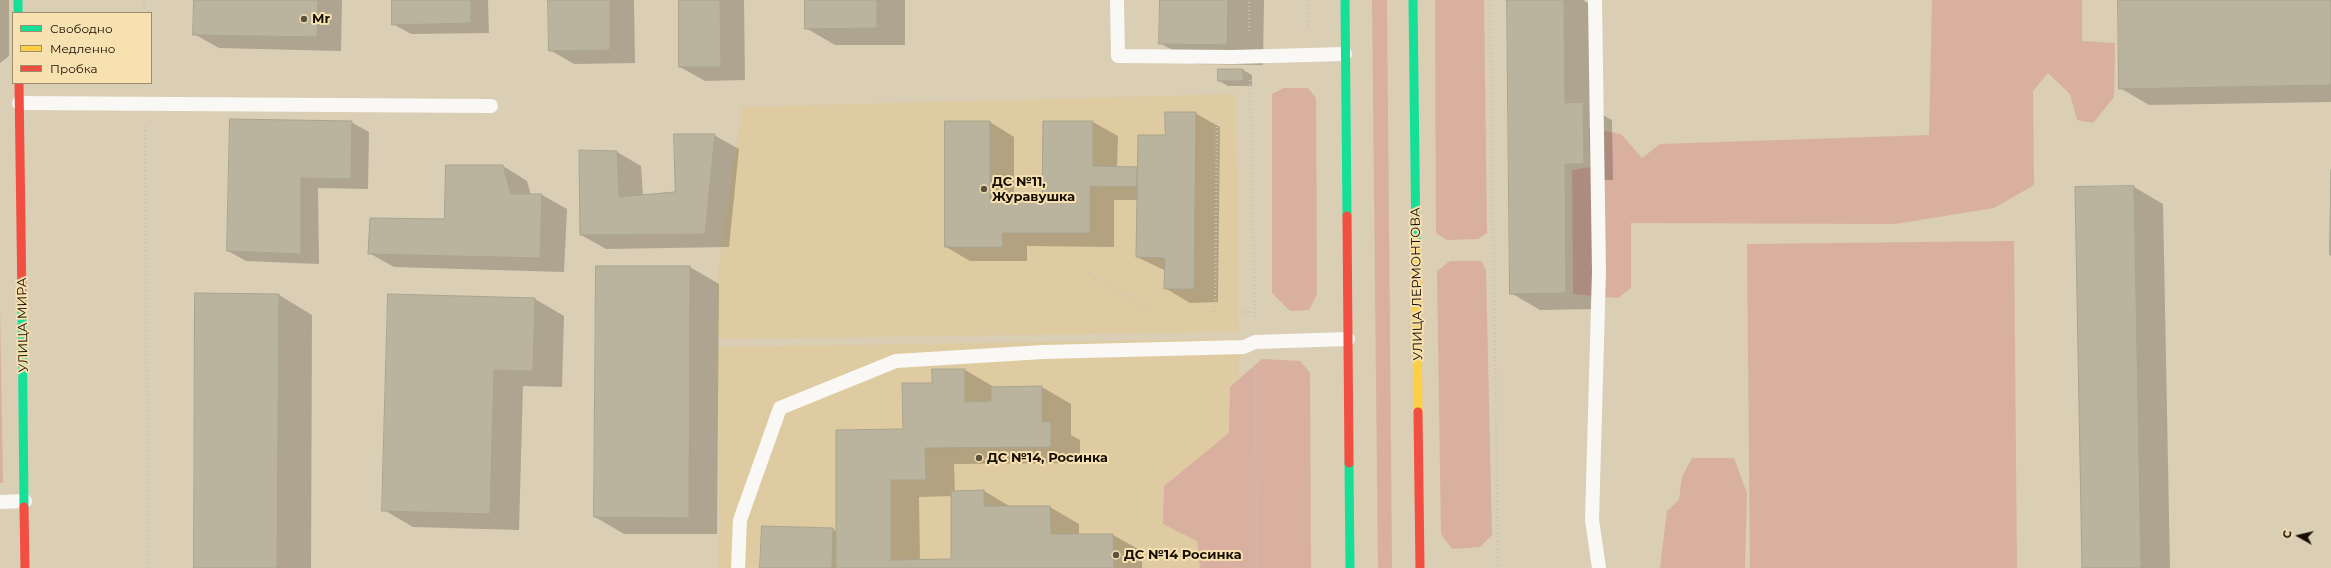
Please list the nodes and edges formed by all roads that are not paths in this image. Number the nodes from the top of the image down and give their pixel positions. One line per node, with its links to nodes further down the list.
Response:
1 (18, 0): 6 (main road)
2 (1117, 0): 7 (lane)
3 (1345, 0): 7 (main road)
4 (1413, 0): 17 (main road, УЛИЦА ЛЕРМОНТОВА)
5 (1595, 0): 18 (lane)
6 (18, 12)
7 (1345, 54): 11 (main road)
8 (19, 84): 9 (main road, УЛИЦА МИРА)
9 (20, 103): 10 (lane); 12 (main road, УЛИЦА МИРА)
10 (491, 106)
11 (1348, 339): 15 (lane); 16 (main road)
12 (25, 501): 13 (lane); 14 (main road, УЛИЦА МИРА)
13 (0, 502)
14 (25, 568)
15 (738, 568)
16 (1350, 568)
17 (1420, 568)
18 (1599, 568)

